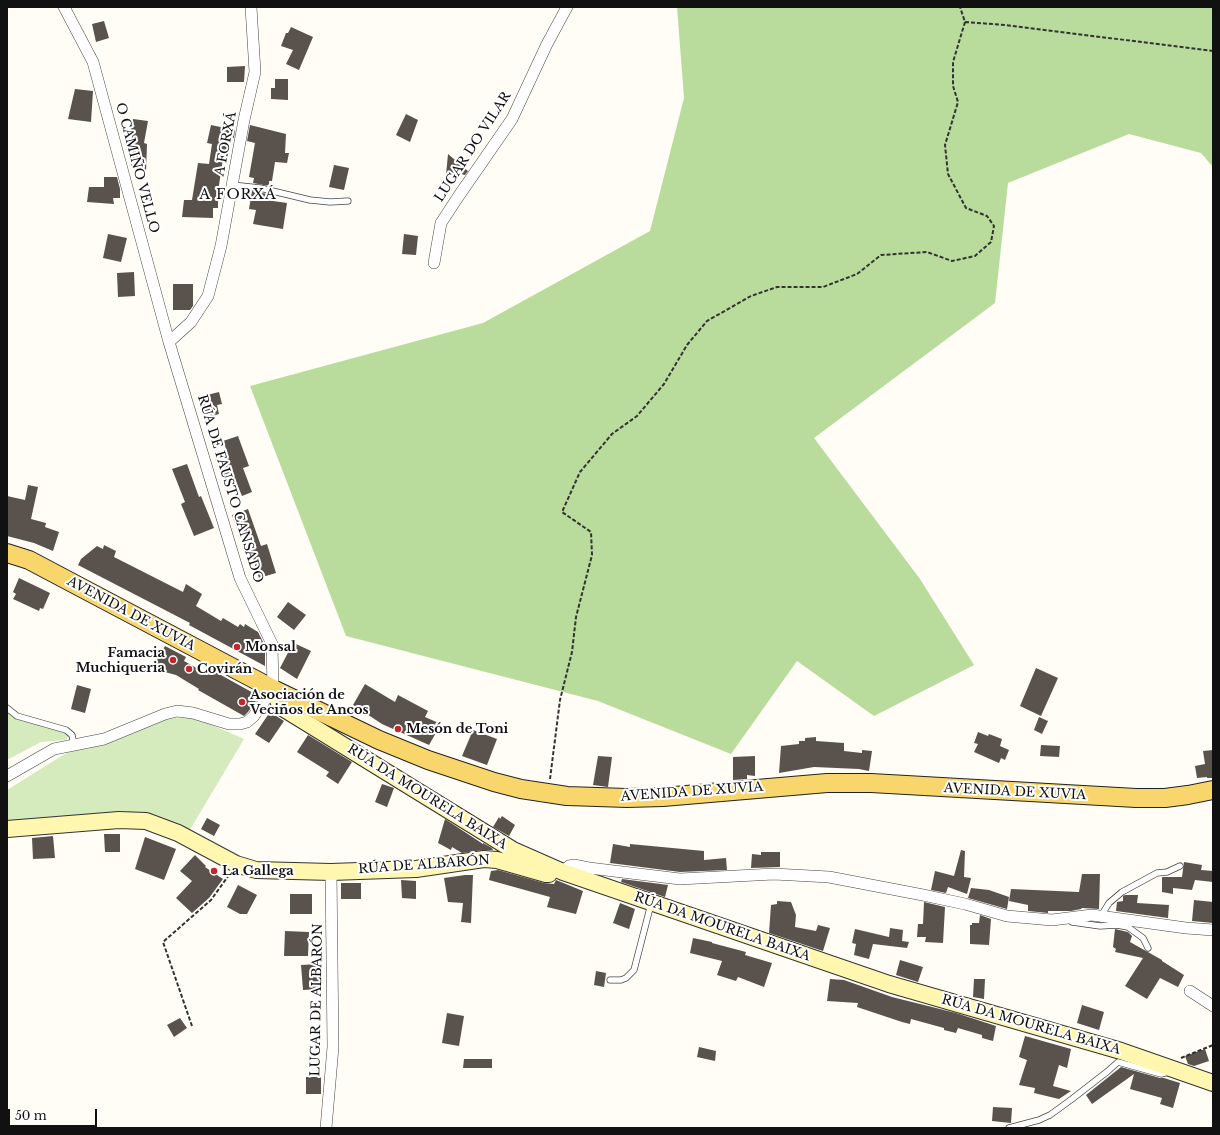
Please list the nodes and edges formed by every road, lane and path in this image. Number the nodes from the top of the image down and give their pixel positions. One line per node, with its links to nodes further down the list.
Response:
1 (64, 7): 10 (street, O CAMIÑO VELLO)
2 (251, 7): 7 (street, A FORXÁ)
3 (566, 7): 9 (street, LUGAR DO VILAR)
4 (960, 7): 5 (path)
5 (965, 22): 6 (path); 17 (path)
6 (1213, 51)
7 (232, 186): 8 (lane); 10 (street, A FORXÁ)
8 (348, 201)
9 (434, 263)
10 (169, 342): 12 (street, RÚA DE FAUSTO CANSADO)
11 (7, 553): 12 (main road, AVENIDA DE XUVIA)
12 (273, 689): 14 (street); 17 (main road, AVENIDA DE XUVIA); 22 (street, RÚA DA MOURELA BAIXA)
13 (7, 708): 14 (lane)
14 (74, 745): 15 (street)
15 (7, 776)
16 (1213, 790): 17 (main road, AVENIDA DE XUVIA)
17 (548, 793)
18 (7, 829): 19 (street, RÚA DE ALBARÓN)
19 (236, 864): 21 (street, RÚA DE ALBARÓN); 31 (path)
20 (1180, 866): 24 (lane)
21 (332, 872): 22 (street, RÚA DE ALBARÓN); 35 (street, LUGAR DE ALBARÓN)
22 (563, 872): 23 (street, RÚA DA MOURELA BAIXA); 25 (street)
23 (651, 902): 28 (lane); 33 (street, RÚA DA MOURELA BAIXA)
24 (1101, 916): 25 (street); 26 (street)
25 (1052, 920): 27 (lane)
26 (1213, 930)
27 (1148, 948)
28 (610, 980)
29 (1190, 991): 30 (street)
30 (1213, 1006)
31 (192, 1026)
32 (1213, 1045): 33 (path)
33 (1170, 1067): 34 (street, RÚA DA MOURELA BAIXA); 36 (lane)
34 (1213, 1083)
35 (326, 1128)
36 (1009, 1128)

